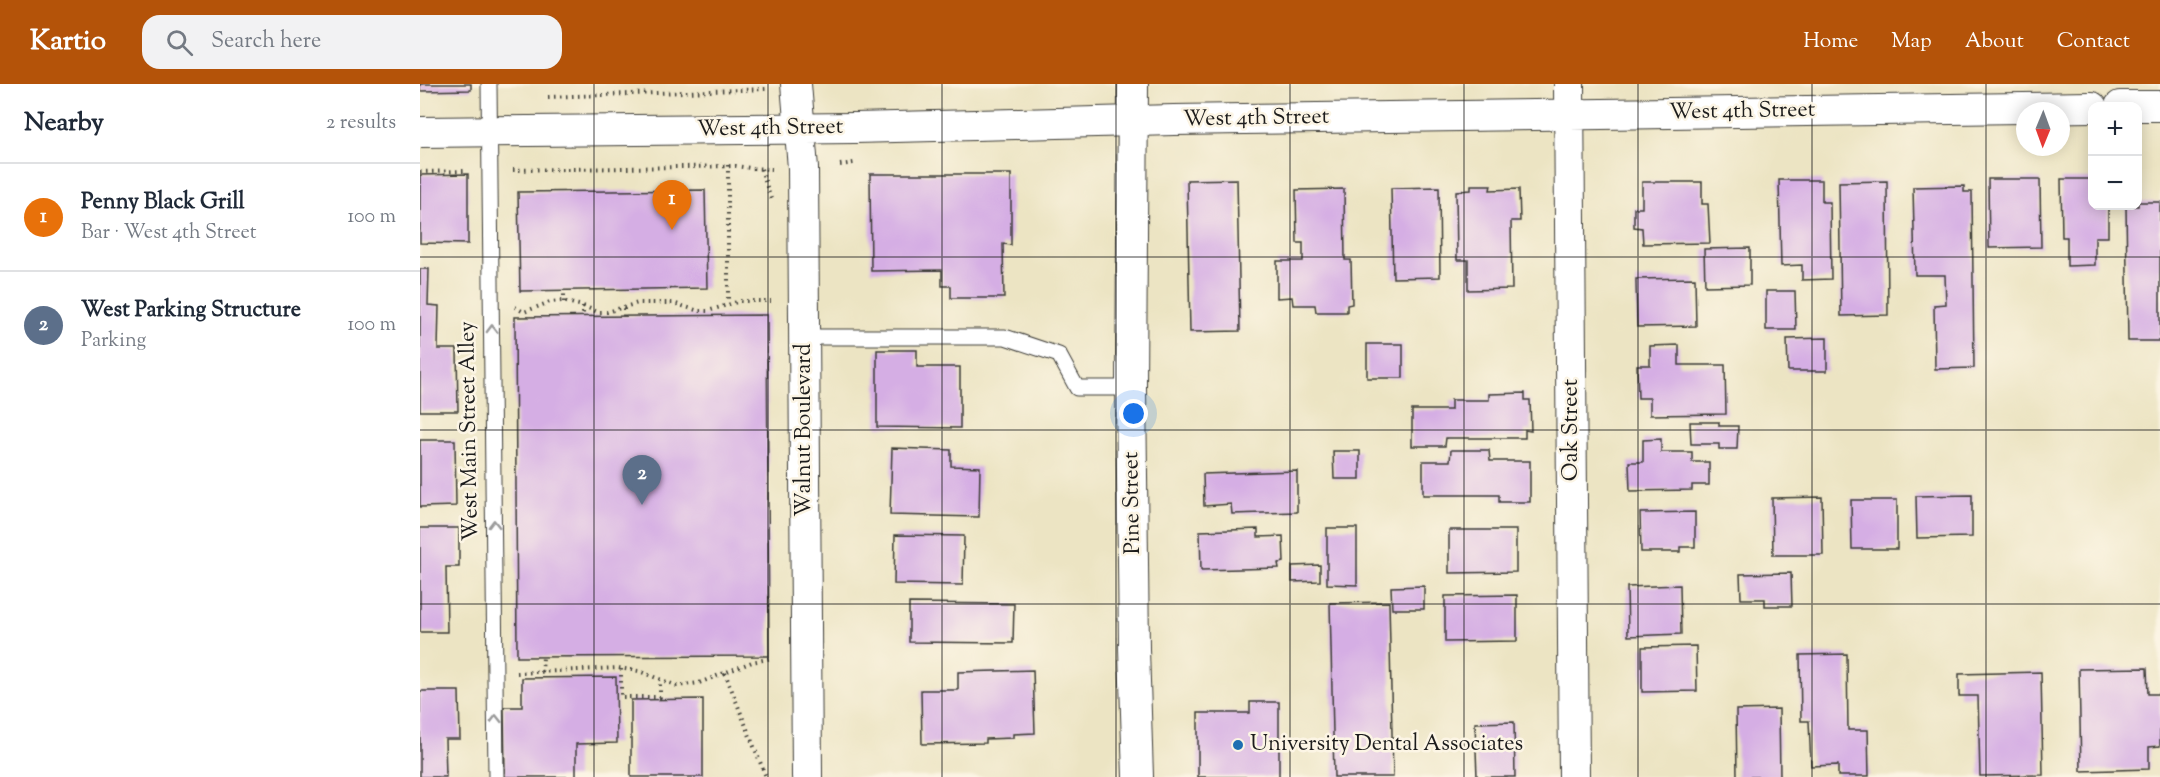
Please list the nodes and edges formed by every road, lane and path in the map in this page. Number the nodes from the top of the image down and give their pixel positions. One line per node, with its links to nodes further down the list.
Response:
1 (489, 84): 16 (lane, West Main Street Alley)
2 (727, 84): 6 (path)
3 (1133, 84): 13 (street, Pine Street)
4 (1569, 84): 12 (street, Oak Street)
5 (784, 87): 6 (path); 14 (street, Walnut Boulevard)
6 (727, 91): 7 (path); 8 (path)
7 (540, 97)
8 (727, 97)
9 (2142, 106): 10 (street)
10 (2160, 106)
11 (2088, 107): 12 (street, West 4th Street)
12 (1570, 114): 13 (street, West 4th Street); 46 (street, Oak Street)
13 (1134, 121): 14 (street, West 4th Street); 34 (street, Pine Street)
14 (799, 128): 16 (street, West 4th Street); 33 (street, Walnut Boulevard)
15 (420, 132): 16 (street, West 4th Street)
16 (489, 132): 42 (lane, West Main Street Alley, one-way to 16)
17 (854, 163): 18 (path)
18 (840, 165)
19 (728, 166): 20 (path); 21 (path); 27 (path)
20 (511, 170)
21 (782, 170)
22 (473, 171): 23 (path)
23 (420, 172)
24 (564, 290): 26 (path)
25 (771, 301): 27 (path)
26 (564, 302): 28 (path); 29 (path)
27 (729, 303): 30 (path)
28 (513, 304)
29 (583, 306): 30 (path); 31 (path)
30 (624, 308): 32 (path)
31 (583, 316)
32 (624, 316)
33 (804, 337): 34 (lane); 44 (street, Walnut Boulevard)
34 (1131, 388): 45 (street, Pine Street)
35 (543, 657): 38 (path)
36 (774, 658): 40 (path)
37 (621, 669): 38 (path); 41 (path); 41 (path)
38 (542, 672): 39 (path)
39 (513, 673)
40 (725, 673): 41 (path); 43 (path)
41 (660, 680)
42 (496, 777)
43 (766, 777)
44 (807, 777)
45 (1138, 777)
46 (1574, 777)

